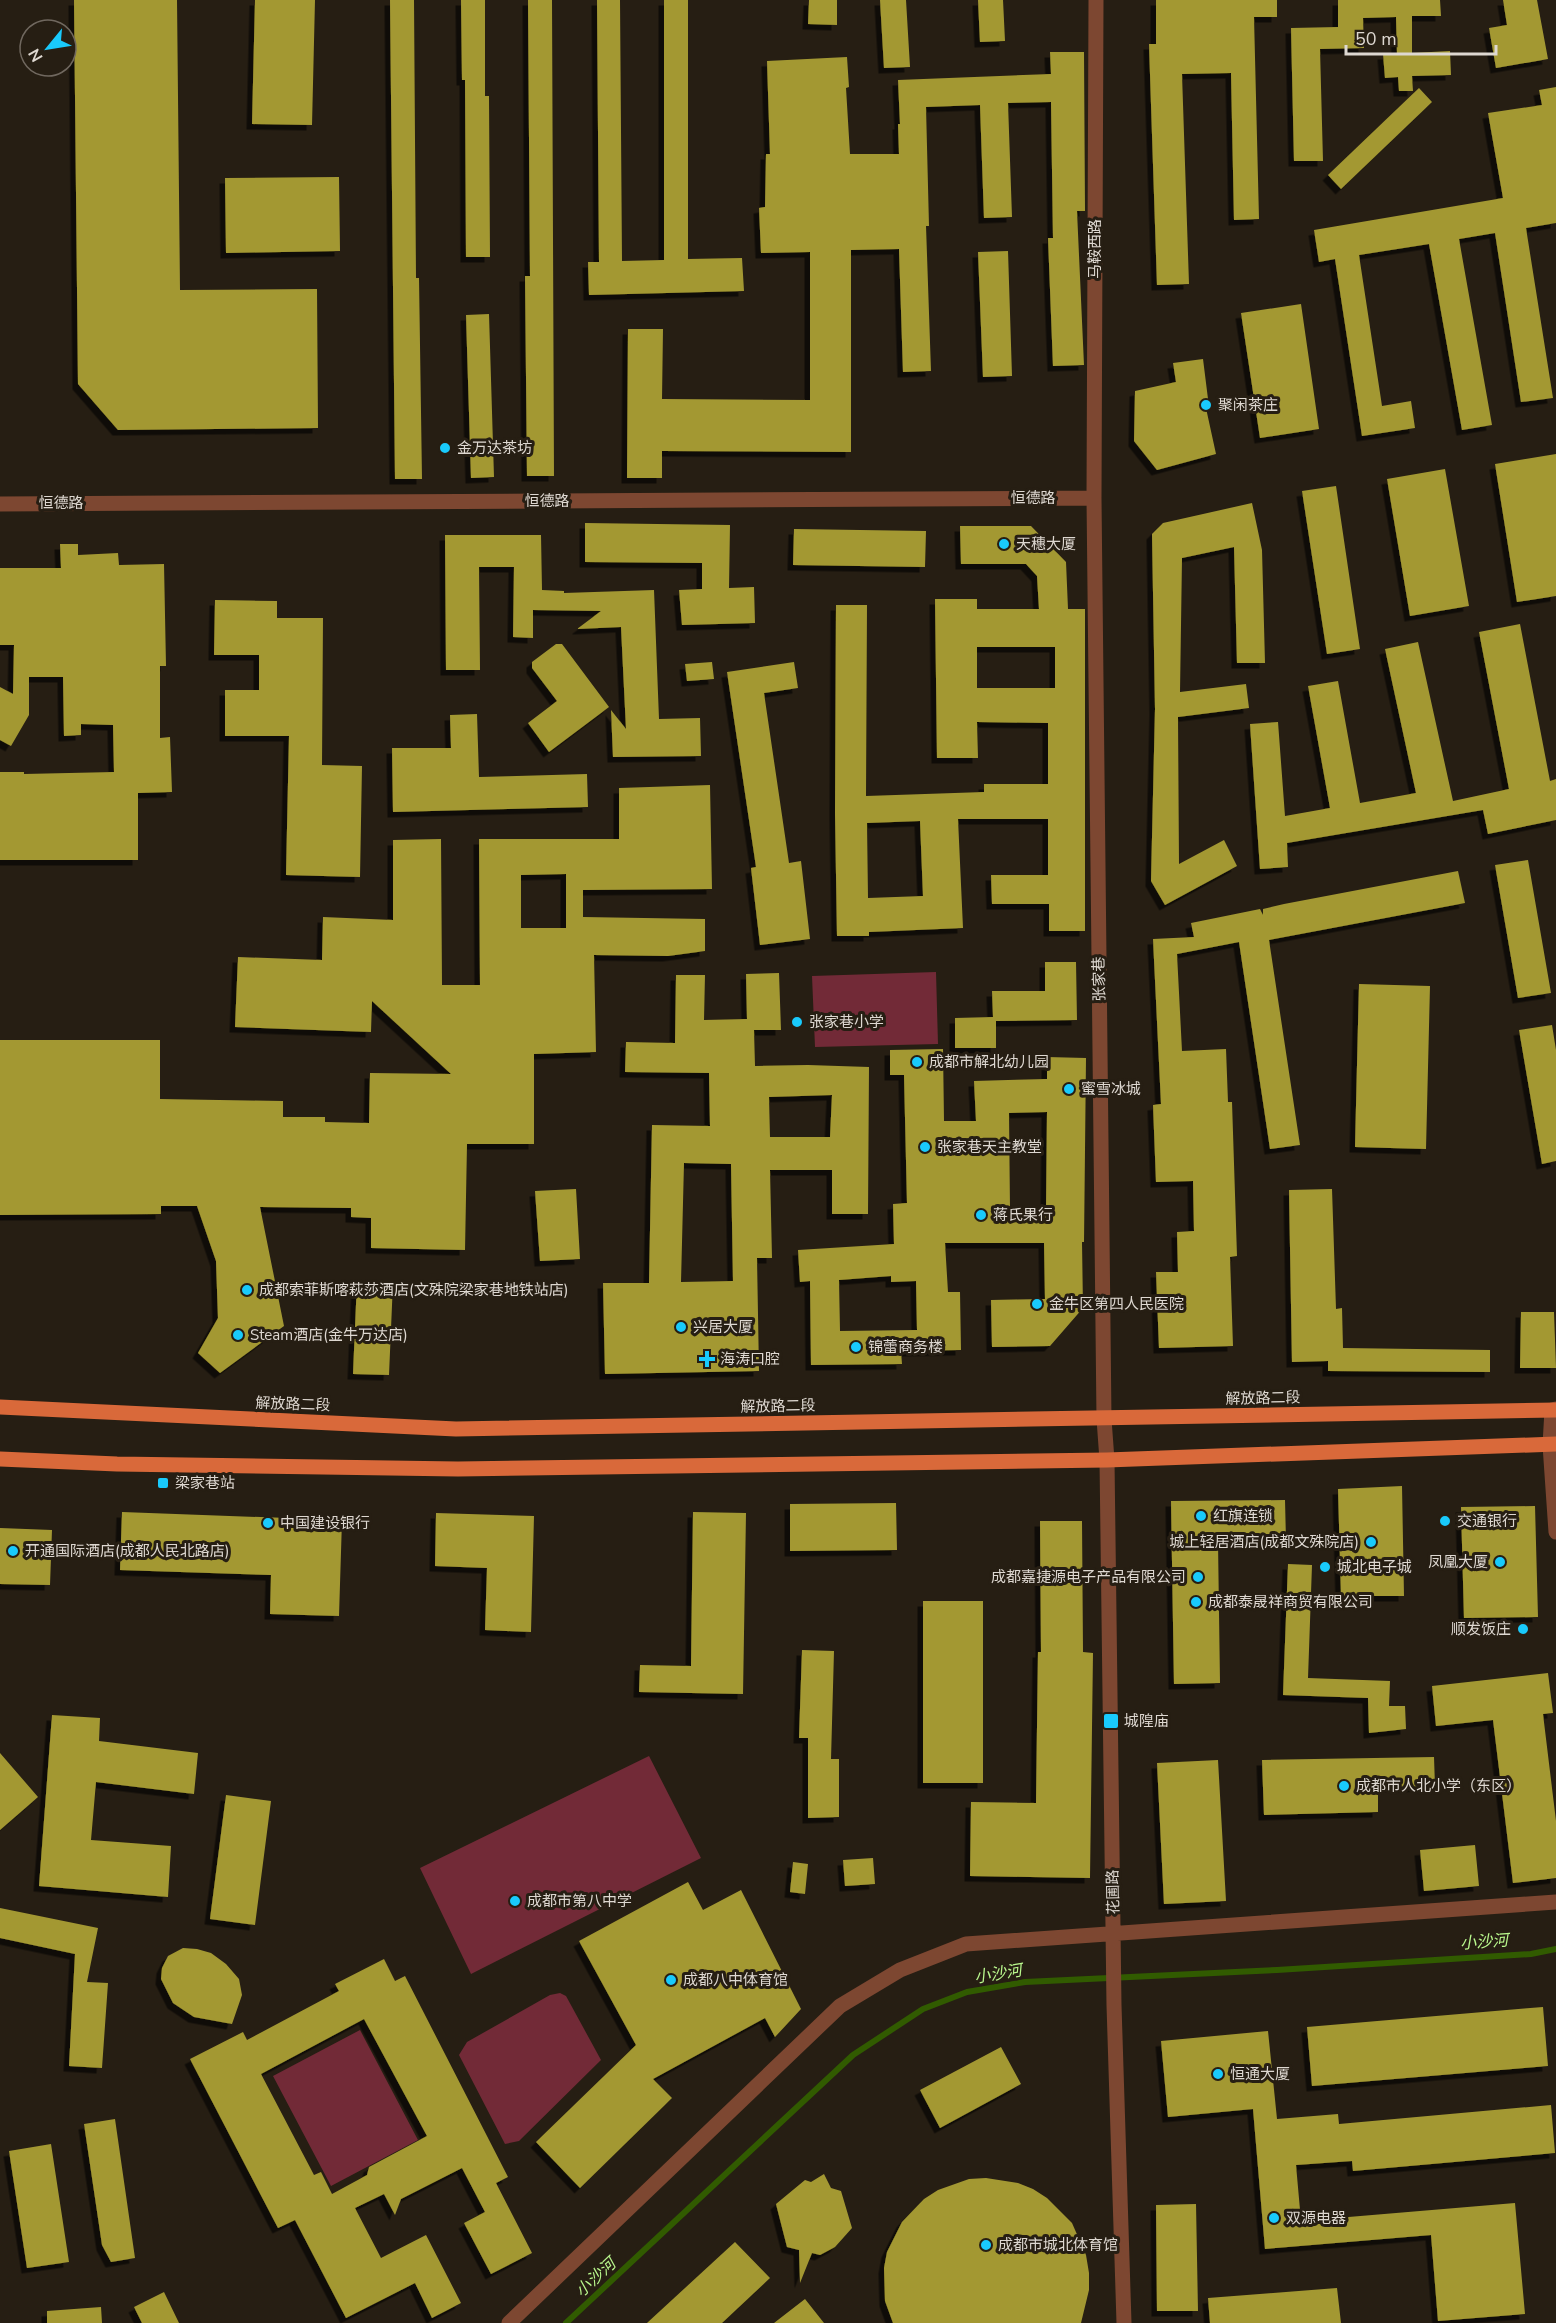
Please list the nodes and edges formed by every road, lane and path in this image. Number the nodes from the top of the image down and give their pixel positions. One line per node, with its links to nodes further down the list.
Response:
1 (1096, 0): 2 (street, 马鞍西路)
2 (1094, 498): 3 (street, 恒德路); 6 (street, 张家巷)
3 (0, 504)
4 (0, 1407): 6 (main road, 解放路二段)
5 (1554, 1410): 6 (main road, 解放路二段); 7 (street)
6 (1104, 1419): 9 (street, 张家巷)
7 (1554, 1445): 9 (main road); 10 (street)
8 (0, 1459): 9 (main road)
9 (1107, 1460): 12 (street, 花圃路)
10 (1556, 1532)
11 (1556, 1902): 12 (street)
12 (1113, 1935): 13 (street); 14 (street, 花圃路)
13 (508, 2323)
14 (1124, 2323)

